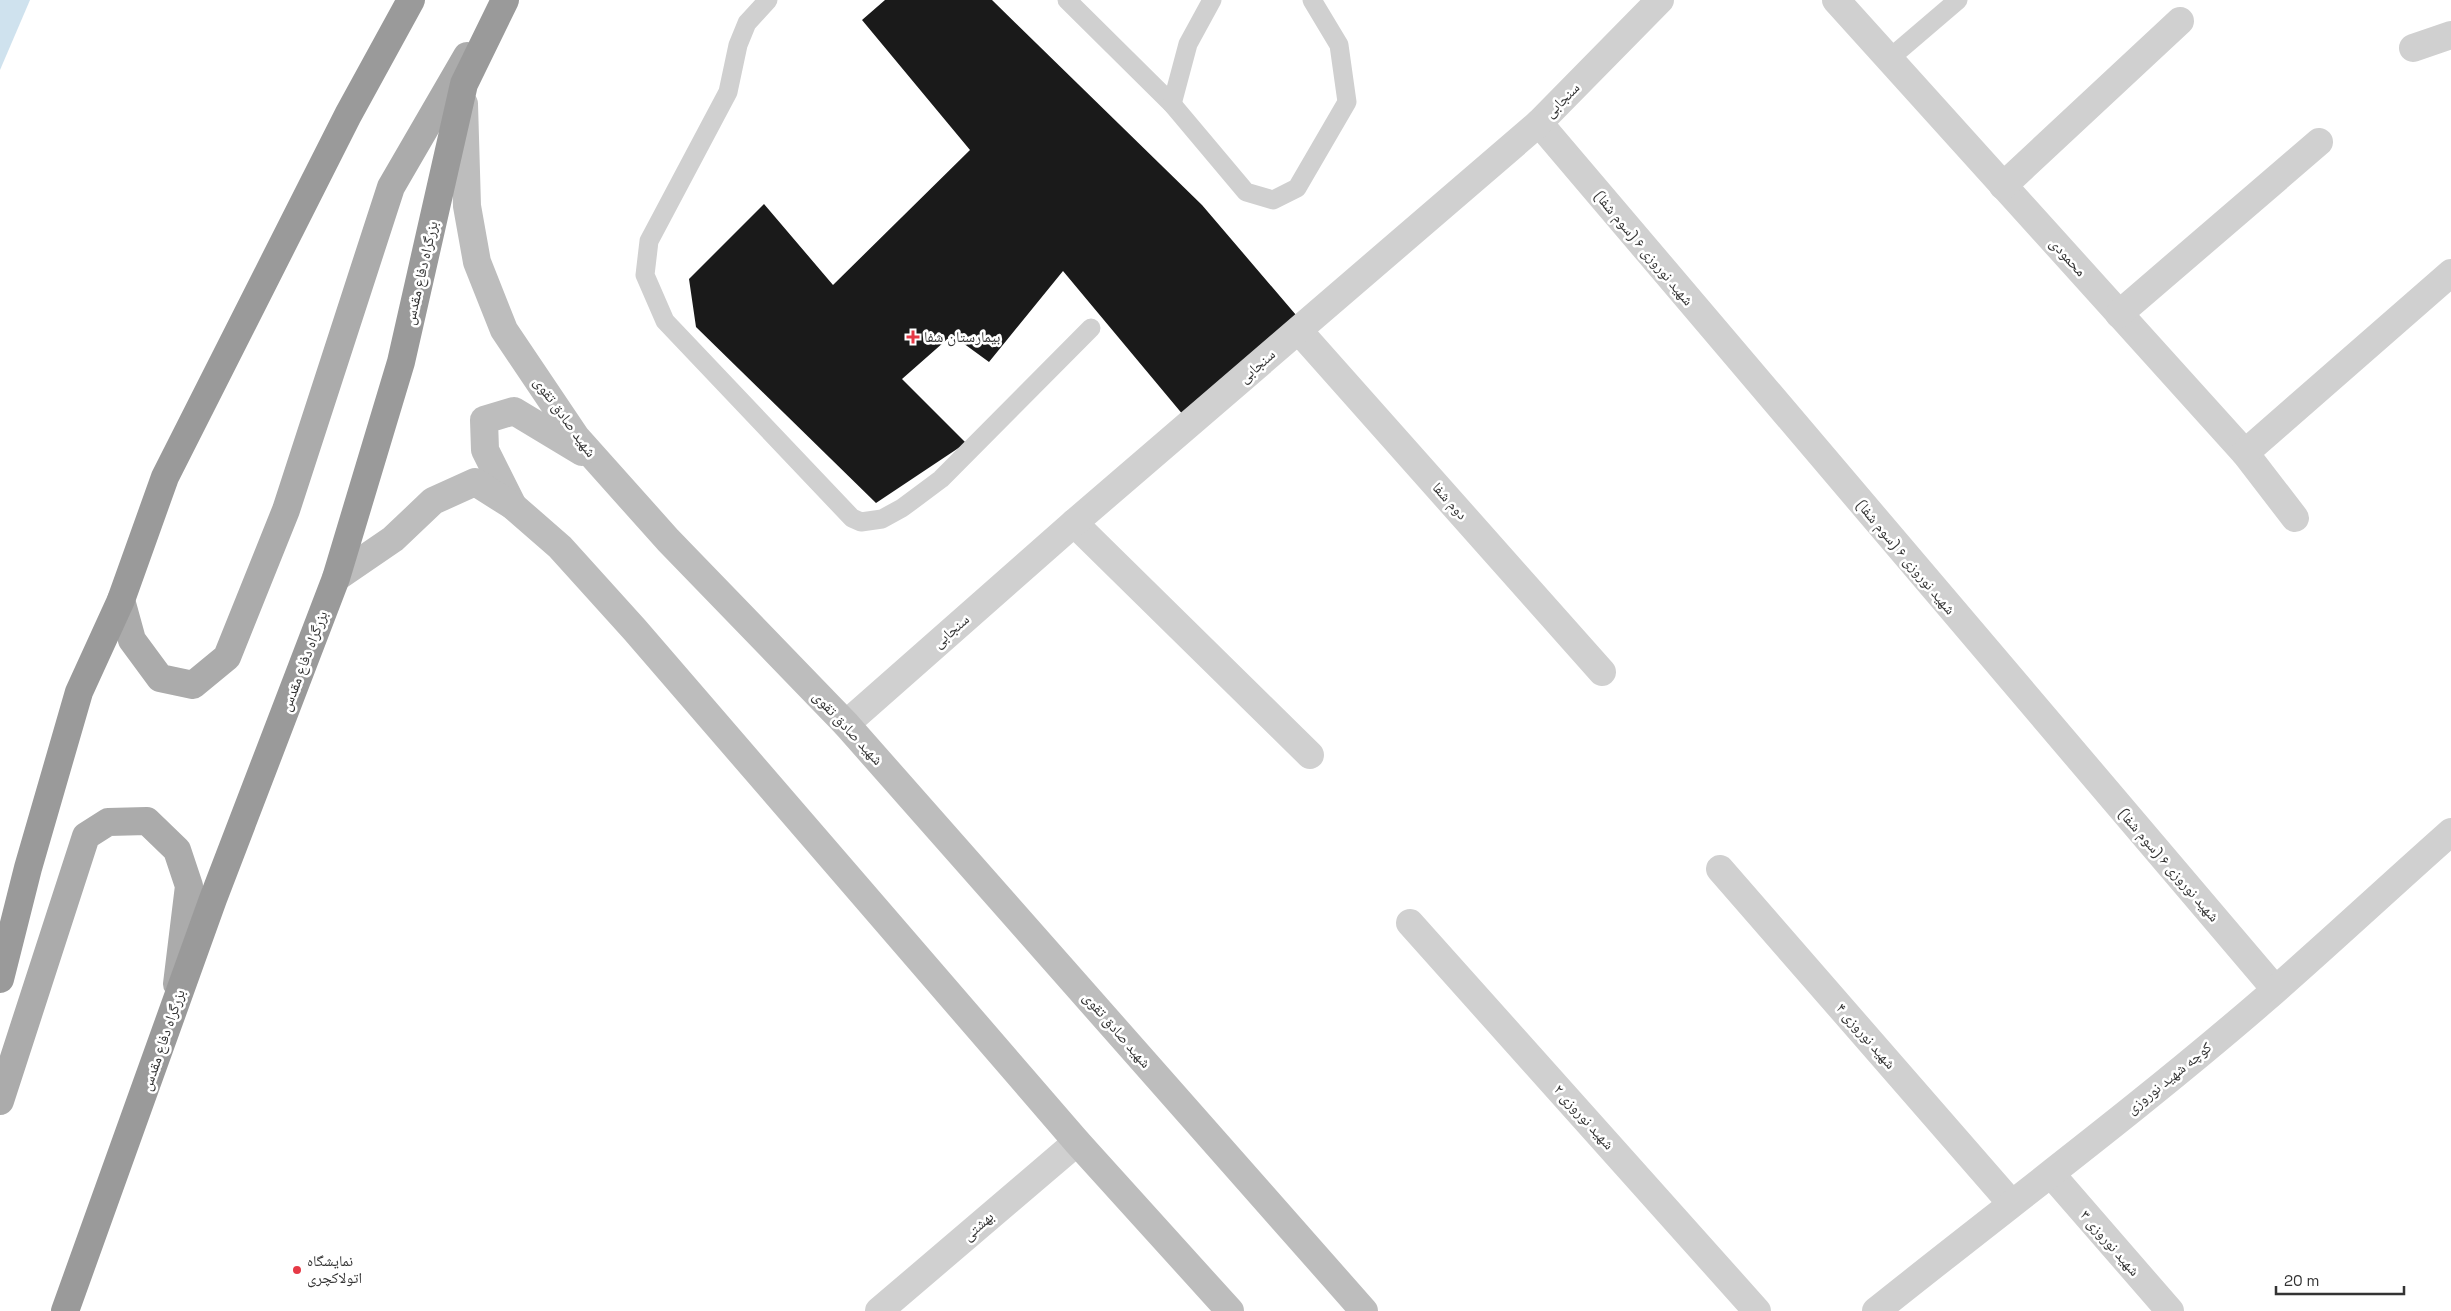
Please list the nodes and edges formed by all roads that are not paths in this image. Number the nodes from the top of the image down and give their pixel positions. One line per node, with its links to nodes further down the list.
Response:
1 (412, 0): 30 (highway)
2 (500, 0): 30 (main road)
3 (505, 0): 15 (highway, بزرگراه دفاع مقدس)
4 (768, 0): 22 (lane)
5 (1067, 0): 16 (lane)
6 (1212, 0): 16 (lane)
7 (1312, 0): 16 (lane)
8 (1660, 0): 17 (street, سنجابی)
9 (1836, 0): 14 (street, محمودی)
10 (1958, 0): 14 (lane)
11 (2180, 21): 19 (street)
12 (2451, 35): 13 (street)
13 (2413, 48)
14 (1889, 59): 19 (street, محمودی)
15 (464, 84): 25 (main road, شهید صادق تقوی); 29 (highway, بزرگراه دفاع مقدس)
16 (1172, 104)
17 (1539, 123): 23 (street, سنجابی); 38 (street, شهید نوروزی ۶ (سوم شفا))
18 (2319, 142): 21 (street)
19 (2003, 186): 21 (street, محمودی)
20 (2451, 273): 24 (street)
21 (2120, 314): 24 (street, محمودی)
22 (1092, 328)
23 (1299, 331): 28 (street, سنجابی); 31 (street, دوم شفا)
24 (2245, 453): 27 (street, محمودی)
25 (596, 460): 26 (main road); 32 (main road, شهید صادق تقوی)
26 (513, 506): 29 (main road); 41 (main road)
27 (2295, 518)
28 (1074, 523): 32 (street, سنجابی); 33 (street)
29 (336, 578): 39 (highway, بزرگراه دفاع مقدس)
30 (121, 600): 37 (highway)
31 (1602, 672)
32 (846, 724): 47 (main road, شهید صادق تقوی)
33 (1310, 755)
34 (2451, 832): 38 (street, کوچه شهید نوروزی)
35 (1720, 869): 43 (street, شهید نوروزی ۴)
36 (1410, 924): 48 (street, شهید نوروزی ۲)
37 (0, 979)
38 (2275, 989): 42 (street, کوچه شهید نوروزی)
39 (174, 1010): 40 (main road); 44 (highway, بزرگراه دفاع مقدس)
40 (0, 1101)
41 (1077, 1142): 45 (street, بهشتی); 46 (main road)
42 (2051, 1174): 43 (street, کوچه شهید نوروزی); 50 (street, شهید نوروزی ۳)
43 (2011, 1203): 49 (street, کوچه شهید نوروزی)
44 (65, 1311)
45 (879, 1311)
46 (1230, 1311)
47 (1364, 1311)
48 (1757, 1311)
49 (1876, 1311)
50 (2170, 1311)

